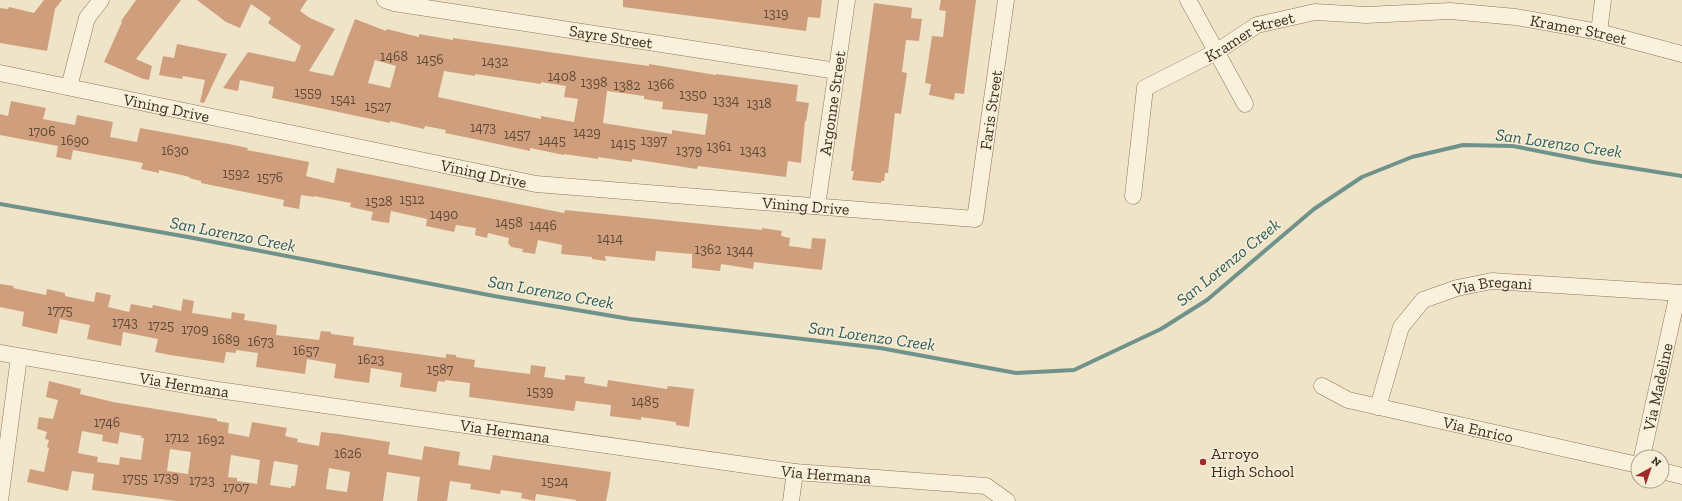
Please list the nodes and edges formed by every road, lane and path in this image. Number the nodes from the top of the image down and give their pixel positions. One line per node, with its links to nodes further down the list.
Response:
1 (101, 0): 13 (street)
2 (385, 0): 11 (street, Sayre Street)
3 (847, 0): 11 (street, Argonne Street)
4 (1006, 0): 17 (street, Faris Street)
5 (1188, 0): 9 (street)
6 (1603, 0): 8 (street)
7 (1451, 6): 8 (street, Kramer Street); 9 (street, Kramer Street)
8 (1599, 32): 10 (street, Kramer Street)
9 (1216, 52): 14 (street); 15 (street, Kramer Street)
10 (1682, 54)
11 (836, 71): 16 (street, Argonne Street)
12 (0, 73): 13 (street, Vining Drive)
13 (69, 88): 16 (street, Vining Drive)
14 (1245, 104)
15 (1133, 196)
16 (817, 206): 17 (street, Vining Drive)
17 (975, 219)
18 (1680, 293): 22 (street, Via Bregani); 23 (street, Via Madeline)
19 (0, 353): 20 (street, Via Hermana)
20 (19, 357): 25 (street, Via Hermana); 28 (street)
21 (1322, 386): 22 (street, Via Enrico)
22 (1378, 407): 24 (street, Via Enrico)
23 (1644, 449)
24 (1630, 463)
25 (795, 472): 29 (street); 30 (street, Via Hermana)
26 (1670, 473): 27 (street)
27 (1682, 476)
28 (0, 501)
29 (792, 501)
30 (1007, 501)

